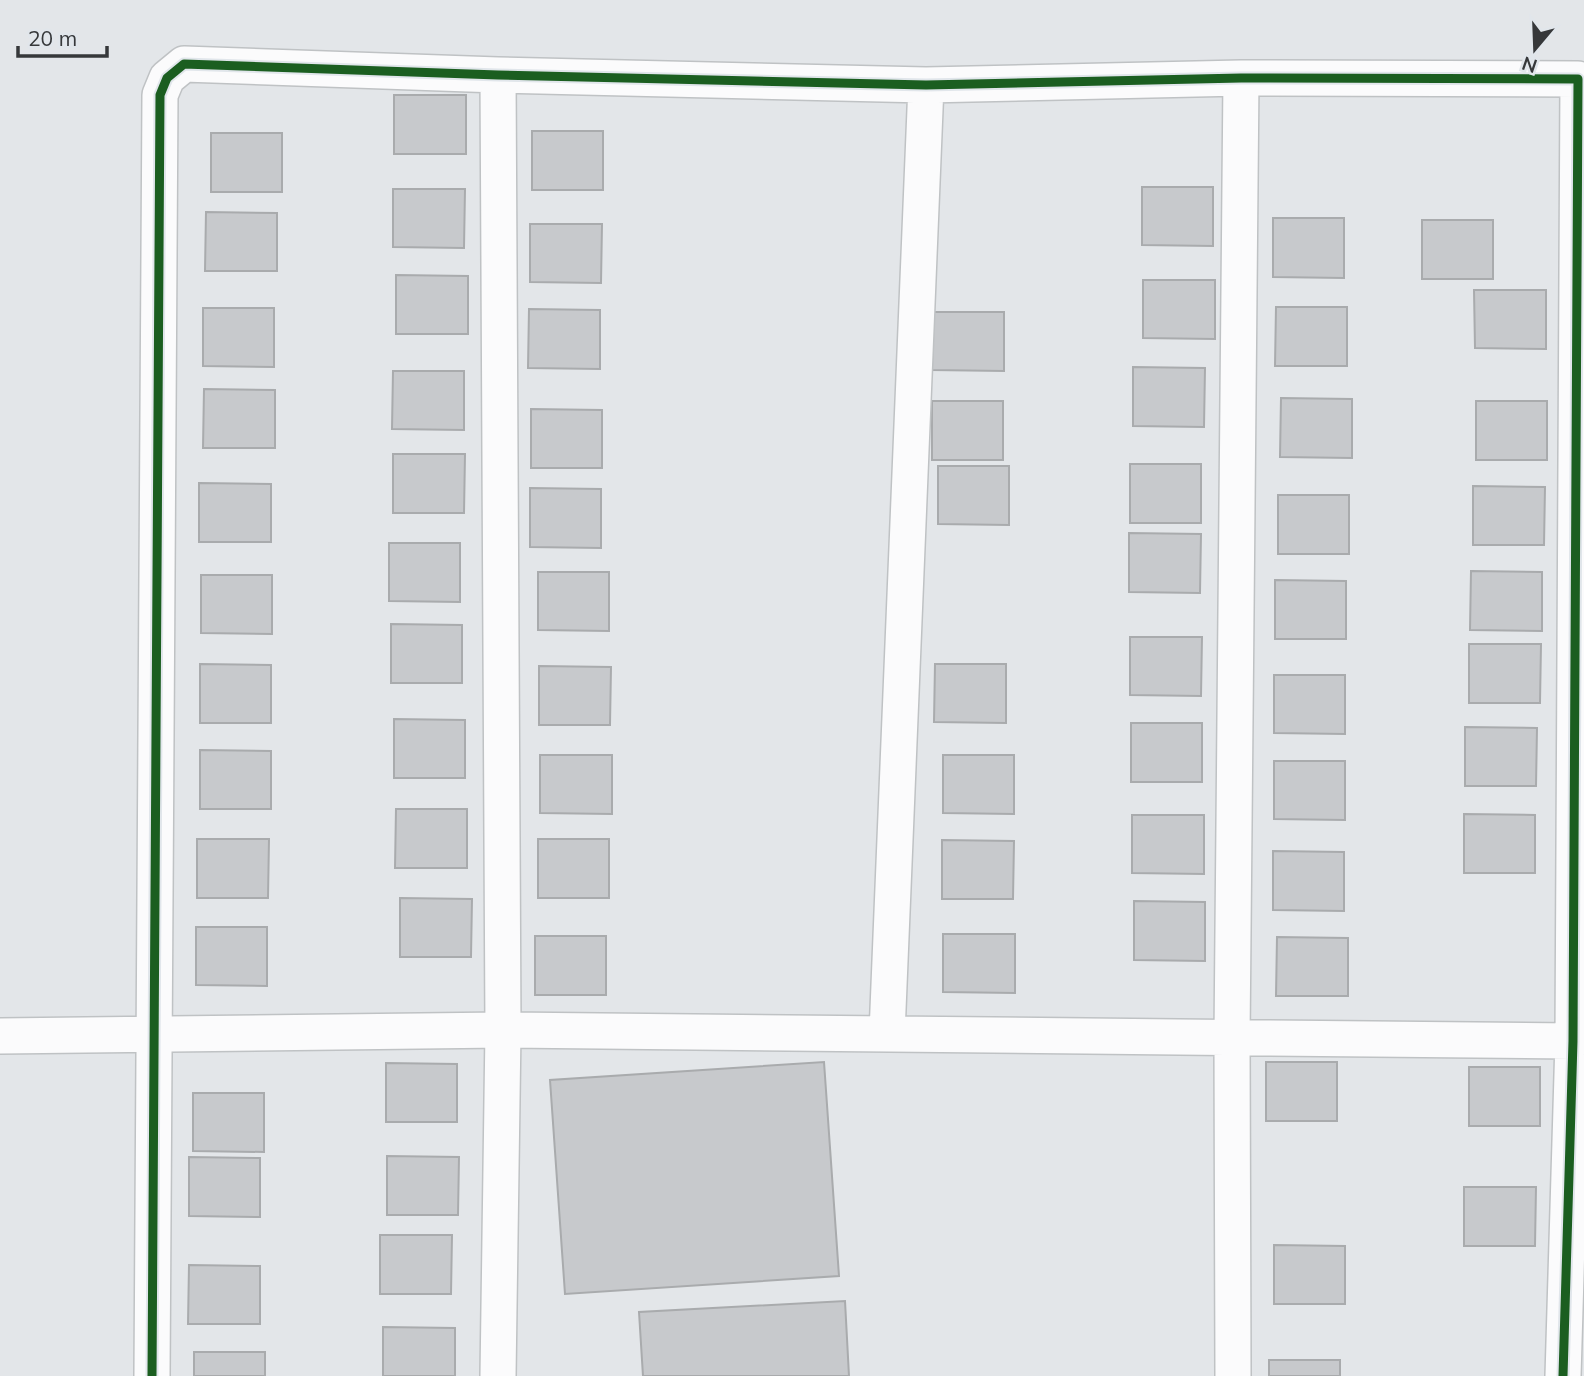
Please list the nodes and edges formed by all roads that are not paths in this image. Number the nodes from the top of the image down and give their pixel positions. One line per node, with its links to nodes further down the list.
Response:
1 (498, 75): 3 (street); 4 (street); 5 (street)
2 (1241, 78): 3 (street); 8 (street); 9 (street)
3 (926, 85): 6 (street)
4 (503, 1030): 5 (street); 6 (street); 11 (street)
5 (154, 1034): 7 (street); 10 (street)
6 (887, 1034): 8 (street)
7 (0, 1036)
8 (1232, 1038): 9 (street); 12 (street)
9 (1573, 1041): 13 (street)
10 (152, 1376)
11 (498, 1376)
12 (1233, 1376)
13 (1563, 1376)

